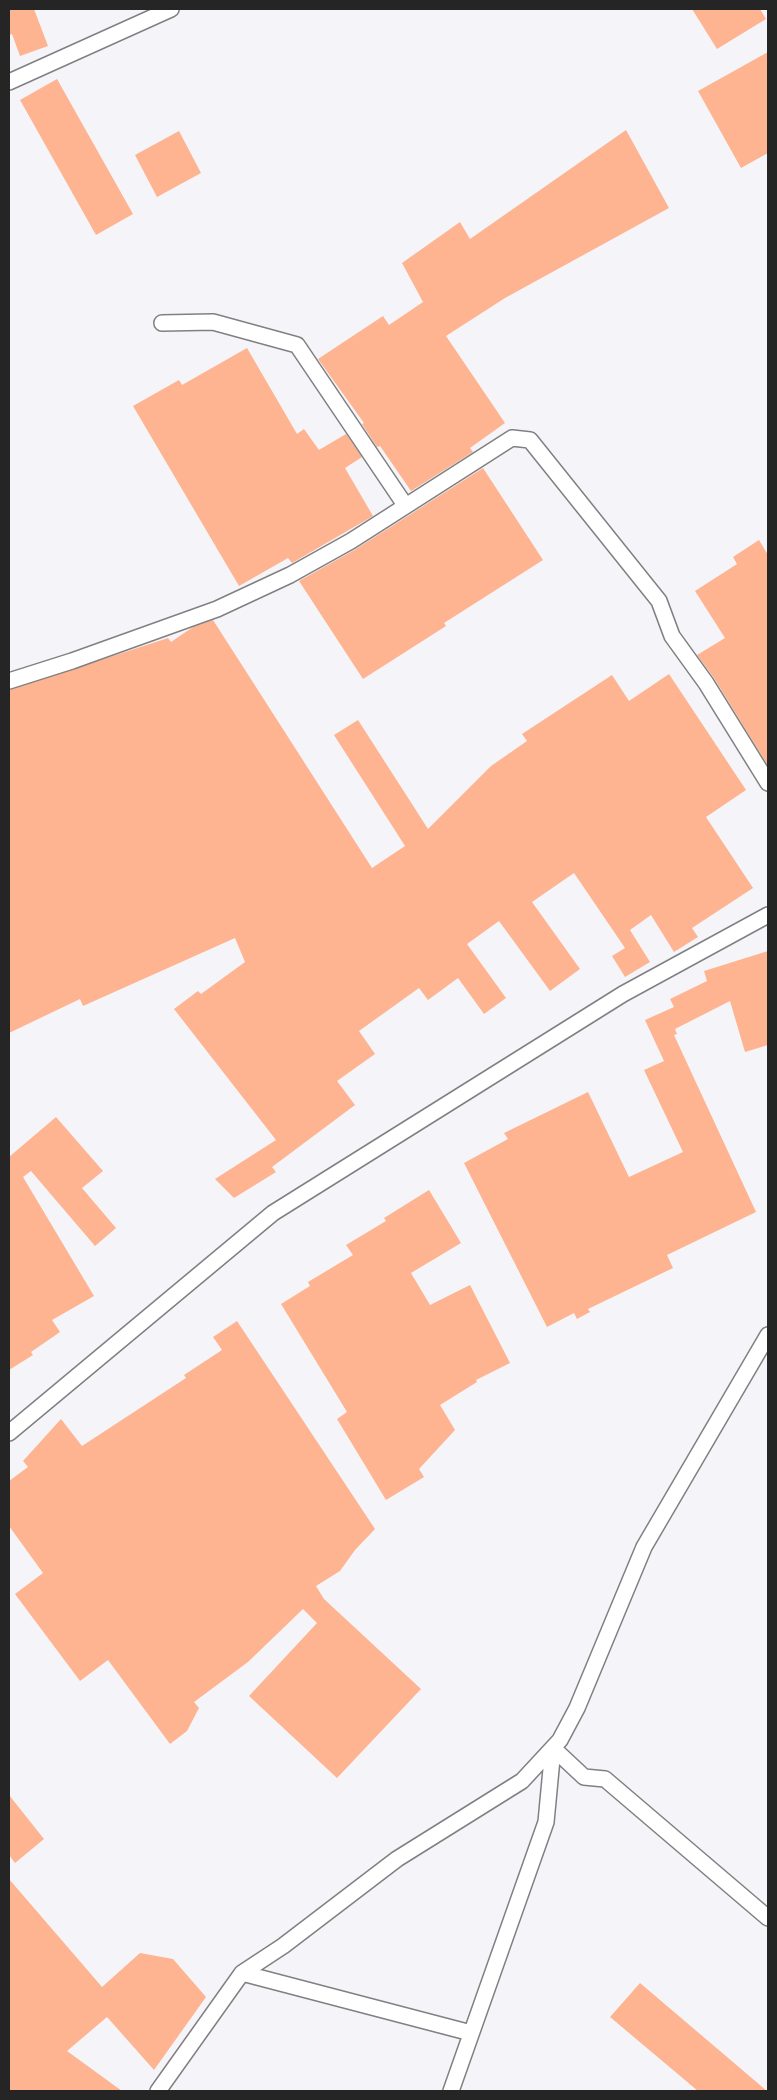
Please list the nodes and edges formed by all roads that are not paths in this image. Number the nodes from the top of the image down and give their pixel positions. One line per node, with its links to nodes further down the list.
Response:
1 (171, 9): 2 (street)
2 (9, 82)
3 (162, 323): 4 (street)
4 (405, 505): 5 (street); 6 (street)
5 (9, 681)
6 (768, 783)
7 (768, 916): 9 (street)
8 (768, 1335): 10 (street)
9 (9, 1433)
10 (553, 1748): 11 (street); 12 (street); 13 (street)
11 (768, 1918)
12 (242, 1973): 13 (street); 14 (street)
13 (471, 2033): 15 (street)
14 (158, 2091)
15 (450, 2091)

